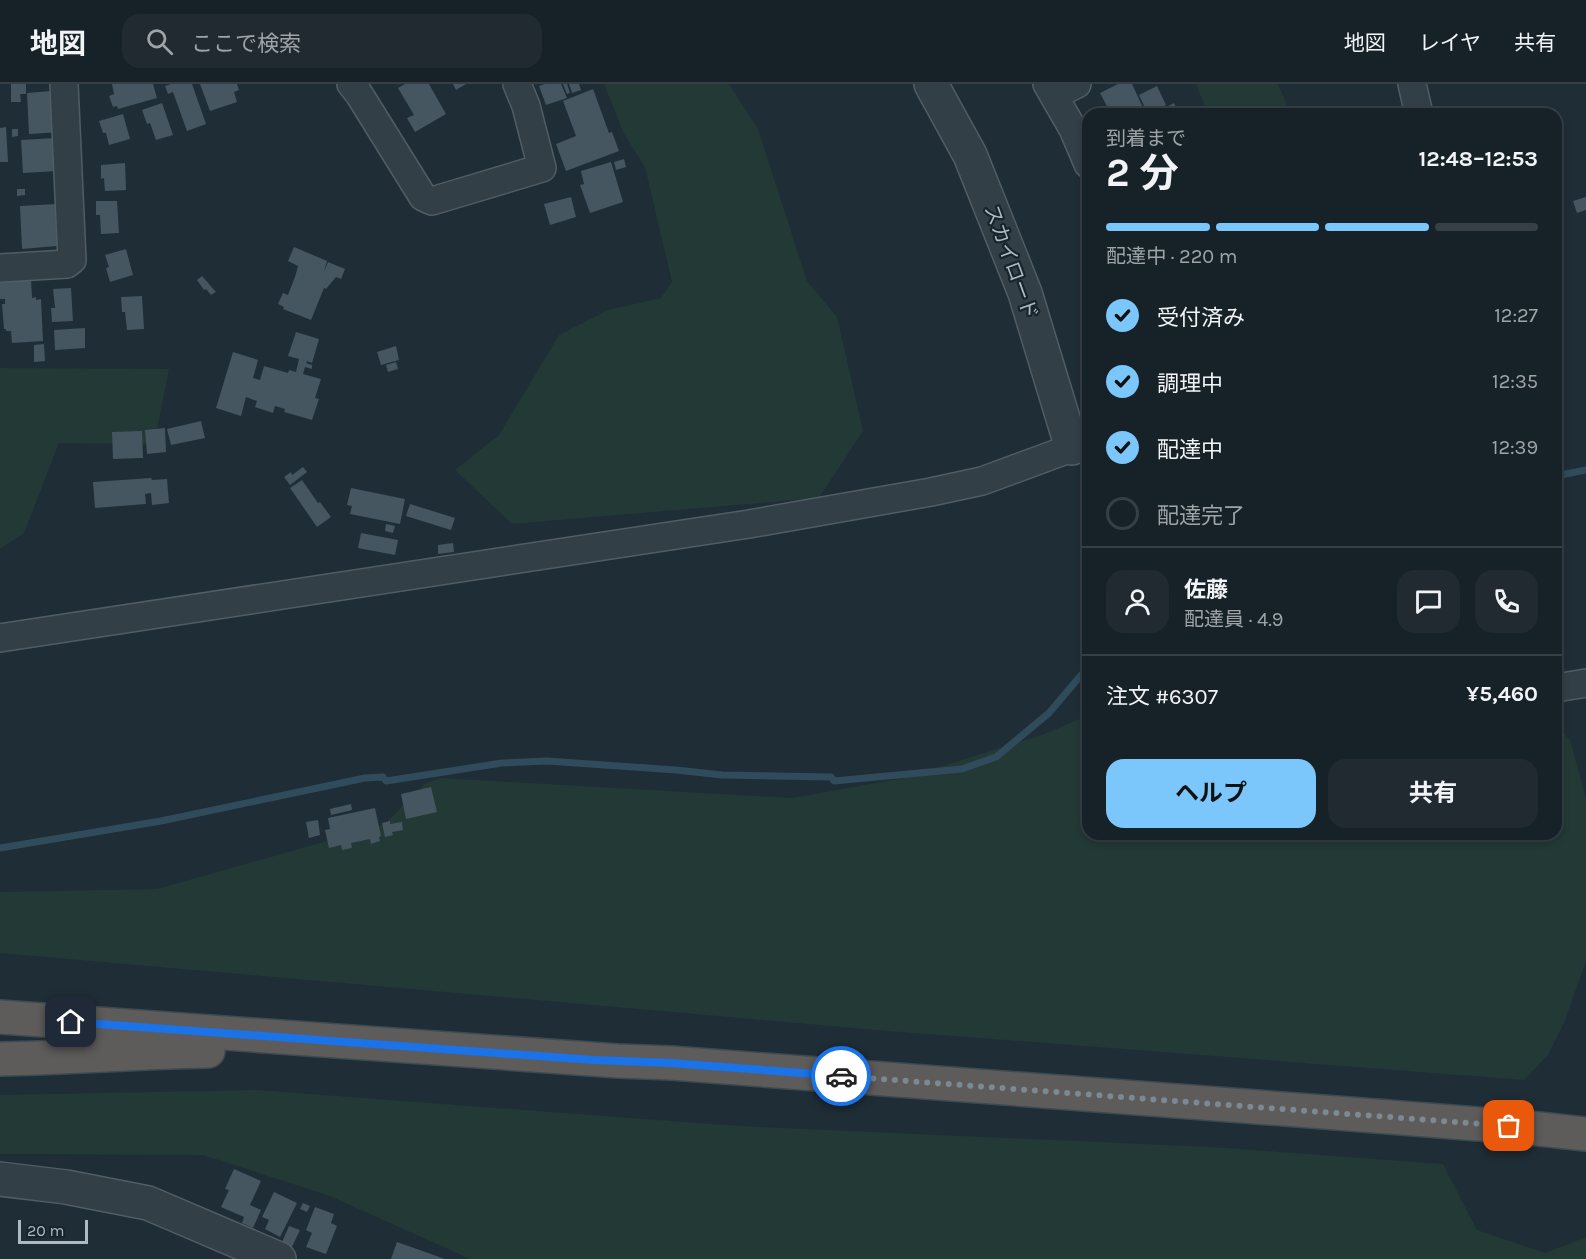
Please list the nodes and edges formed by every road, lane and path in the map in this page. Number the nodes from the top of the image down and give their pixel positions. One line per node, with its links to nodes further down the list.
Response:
1 (64, 84): 9 (street)
2 (351, 84): 3 (street)
3 (517, 84)
4 (931, 84): 10 (street, スカイロード)
5 (1412, 84): 7 (street)
6 (1059, 88): 8 (street)
7 (1418, 108)
8 (1082, 150)
9 (0, 268)
10 (1082, 449): 11 (street)
11 (0, 638)
12 (1586, 683): 13 (street)
13 (1562, 687)
14 (0, 994): 16 (highway)
15 (0, 1007): 16 (highway)
16 (58, 1012): 20 (highway)
17 (0, 1017): 19 (highway)
18 (0, 1059): 19 (highway)
19 (618, 1061): 21 (highway)
20 (1586, 1121)
21 (1586, 1134)
22 (0, 1179): 23 (street)
23 (279, 1259)

